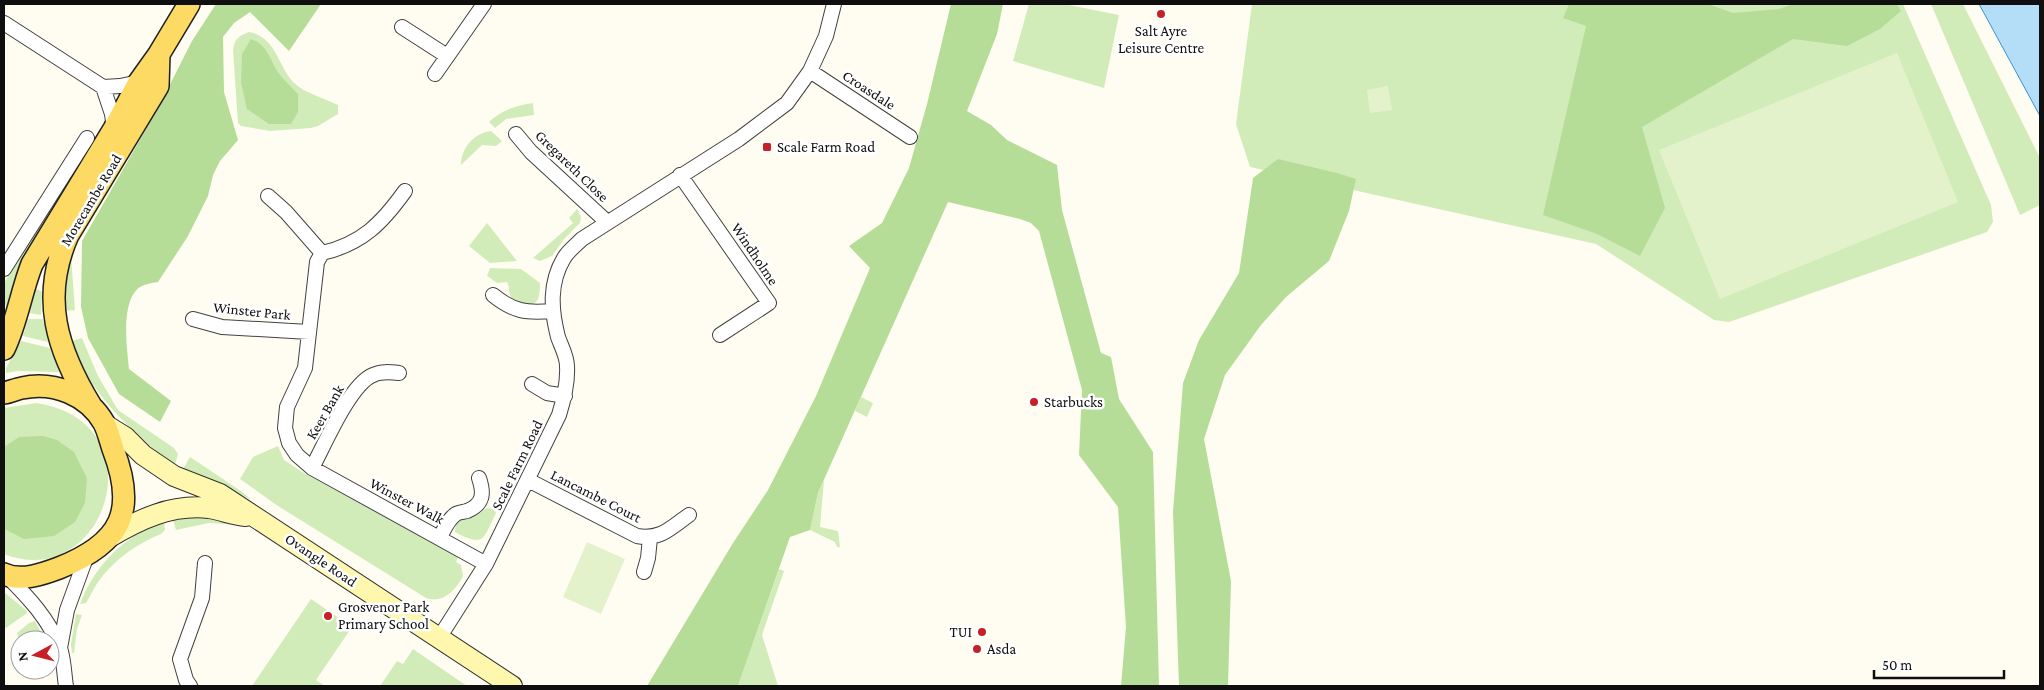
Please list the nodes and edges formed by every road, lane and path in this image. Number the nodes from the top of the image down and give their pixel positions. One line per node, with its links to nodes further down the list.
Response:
1 (189, 4): 6 (main road, Morecambe Road)
2 (484, 4): 7 (street)
3 (834, 4): 8 (street, Scale Farm Road)
4 (4, 23): 11 (street)
5 (402, 28): 7 (street)
6 (159, 54): 10 (main road, Morecambe Road); 32 (main road, Morecambe Road)
7 (447, 56): 9 (street)
8 (810, 71): 14 (street, Croasdale); 16 (street, Scale Farm Road)
9 (435, 74)
10 (139, 82): 11 (street); 12 (main road, Morecambe Road)
11 (103, 87): 12 (street)
12 (114, 129): 27 (main road, Morecambe Road)
13 (516, 134): 19 (street, Gregareth Close)
14 (910, 137)
15 (87, 138): 21 (street)
16 (680, 175): 19 (street, Scale Farm Road); 26 (street, Windholme)
17 (405, 191): 20 (street)
18 (268, 196): 20 (street)
19 (607, 222): 23 (street, Scale Farm Road)
20 (322, 253): 25 (street, Winster Park)
21 (4, 269)
22 (493, 295): 23 (street)
23 (552, 311): 31 (street, Scale Farm Road)
24 (193, 319): 25 (street, Winster Park)
25 (309, 332): 34 (street, Winster Park)
26 (720, 335)
27 (4, 349)
28 (399, 372): 34 (street, Keer Bank)
29 (532, 384): 31 (street)
30 (4, 394): 32 (main road)
31 (565, 396): 36 (street, Scale Farm Road)
32 (91, 406): 33 (main road, Morecambe Road)
33 (104, 424): 38 (main road, Ovangle Road); 40 (main road, Morecambe Road)
34 (312, 468): 39 (street, Winster Walk)
35 (479, 478): 39 (street)
36 (528, 480): 41 (street, Lancambe Court); 44 (street, Scale Farm Road)
37 (689, 515): 41 (street, Lancambe Court)
38 (256, 516): 40 (main road, Ovangle Road); 48 (main road, Ovangle Road)
39 (440, 537): 44 (street, Winster Walk)
40 (108, 538): 42 (main road, Morecambe Road)
41 (650, 538): 45 (street, Lancambe Court)
42 (87, 556): 46 (main road, Morecambe Road); 49 (street)
43 (205, 563): 51 (street)
44 (486, 564): 48 (street, Scale Farm Road)
45 (644, 572)
46 (5, 575): 47 (street)
47 (50, 630)
48 (439, 638): 52 (main road, Ovangle Road)
49 (60, 648): 50 (street)
50 (66, 686)
51 (190, 686)
52 (512, 686)

